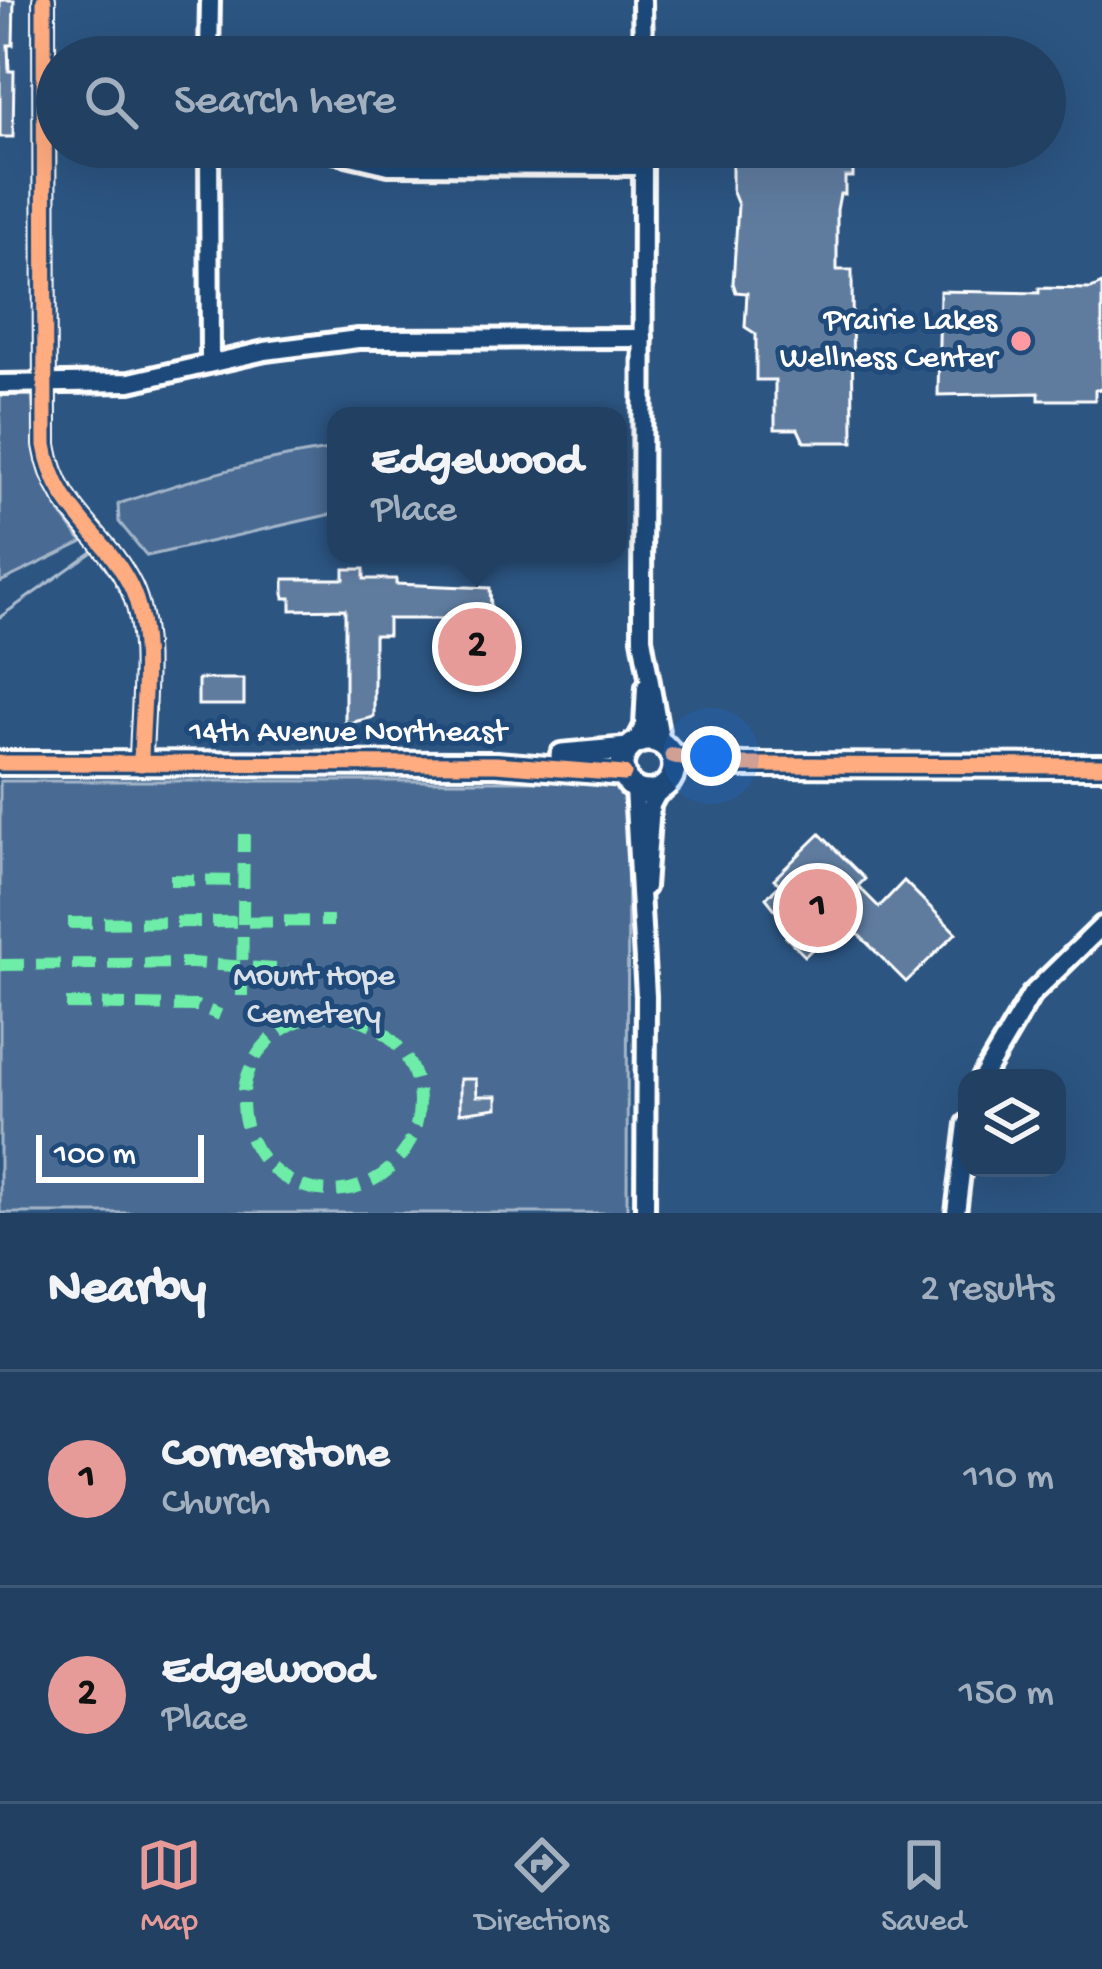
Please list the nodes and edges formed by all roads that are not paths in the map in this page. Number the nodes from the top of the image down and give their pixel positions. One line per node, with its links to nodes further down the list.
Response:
1 (44, 0): 4 (street)
2 (210, 0): 5 (street)
3 (642, 0): 6 (street)
4 (44, 36)
5 (209, 36)
6 (643, 36)
7 (44, 168): 13 (street)
8 (209, 168): 11 (street)
9 (643, 168): 10 (street)
10 (643, 338): 11 (street); 14 (street)
11 (210, 362): 13 (street)
12 (0, 383): 13 (street)
13 (44, 384): 18 (street)
14 (647, 668): 15 (street); 16 (street)
15 (631, 747): 16 (main road, 14th Avenue Northeast); 19 (main road, 14th Avenue Northeast); 22 (main road)
16 (667, 749): 20 (main road); 23 (main road)
17 (0, 763): 18 (main road, 14th Avenue Northeast)
18 (141, 764): 19 (main road, 14th Avenue Northeast)
19 (496, 764): 22 (main road, 14th Avenue Northeast)
20 (827, 765): 21 (main road); 23 (main road)
21 (1102, 766)
22 (629, 781): 23 (main road, 14th Avenue Northeast); 24 (street)
23 (665, 784): 24 (street)
24 (641, 917): 28 (street)
25 (1102, 926): 26 (street)
26 (987, 1069)
27 (960, 1177): 29 (street)
28 (645, 1213)
29 (956, 1213)

